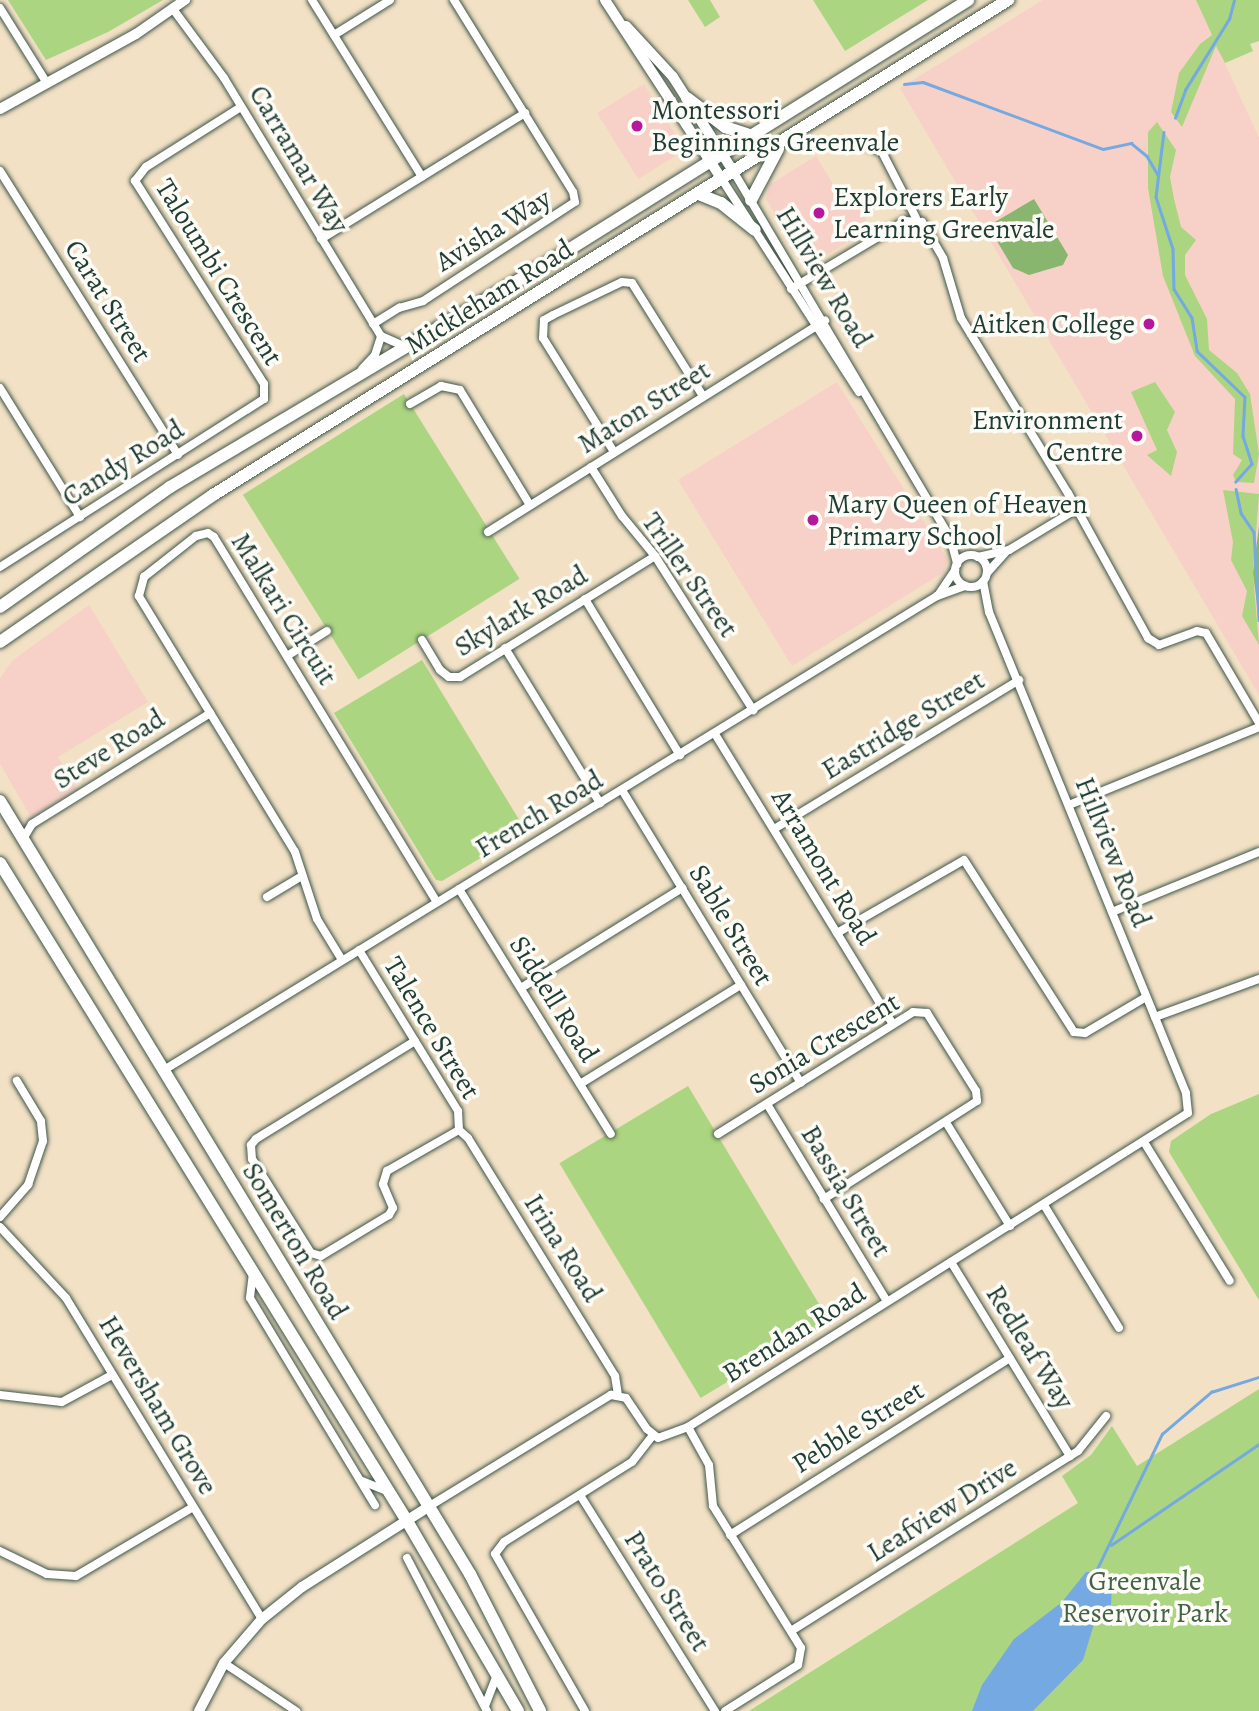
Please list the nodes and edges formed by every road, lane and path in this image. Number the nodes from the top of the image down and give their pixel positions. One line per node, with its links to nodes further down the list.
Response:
1 (185, 0): 9 (street)
2 (312, 0): 11 (street)
3 (390, 0): 11 (street)
4 (454, 0): 16 (street, Avisha Way)
5 (605, 0): 10 (street)
6 (968, 0): 17 (main road, Mickleham Road)
7 (1008, 0): 18 (main road, Mickleham Road)
8 (0, 8): 12 (street)
9 (173, 9): 12 (street); 14 (street, Carramar Way)
10 (612, 11): 13 (street); 20 (street)
11 (334, 35): 22 (street)
12 (46, 80): 15 (street)
13 (687, 98): 17 (main road); 20 (street)
14 (241, 107): 28 (street, Carramar Way); 38 (street, Taloumbi Crescent)
15 (0, 109)
16 (525, 113): 22 (street); 32 (street, Avisha Way)
17 (752, 136): 20 (main road, Mickleham Road)
18 (782, 143): 23 (main road, Mickleham Road); 25 (main road)
19 (867, 145): 26 (street)
20 (717, 159): 23 (street); 35 (main road, Mickleham Road)
21 (0, 170): 43 (street, Carat Street)
22 (422, 177): 28 (street)
23 (729, 178): 24 (main road, Mickleham Road); 25 (street, Hillview Road); 27 (street, Hillview Road)
24 (701, 195): 27 (main road); 62 (main road, Mickleham Road)
25 (751, 200): 29 (street, Hillview Road)
26 (916, 218): 29 (street); 46 (street)
27 (755, 230): 30 (street, Hillview Road)
28 (321, 239): 32 (street, Carramar Way)
29 (802, 282): 30 (street); 31 (street, Hillview Road)
30 (791, 289): 33 (street, Hillview Road)
31 (825, 321): 33 (street, Maton Street); 41 (street, Hillview Road)
32 (373, 324): 34 (street, Carramar Way)
33 (815, 328): 39 (street, Maton Street); 41 (street, Hillview Road)
34 (381, 336): 35 (street); 36 (street)
35 (403, 346): 36 (main road, Mickleham Road)
36 (361, 370): 60 (main road, Mickleham Road)
37 (0, 388): 47 (street)
38 (266, 394): 43 (street, Candy Road)
39 (703, 396): 42 (street, Maton Street); 42 (street)
40 (410, 404): 45 (street)
41 (870, 405): 49 (street, Hillview Road)
42 (614, 452): 44 (street, Maton Street)
43 (178, 455): 47 (street, Candy Road)
44 (591, 467): 45 (street, Maton Street); 51 (street, Triller Street)
45 (530, 505): 48 (street, Maton Street)
46 (1075, 510): 50 (street); 72 (street)
47 (80, 517): 53 (street, Candy Road)
48 (488, 532)
49 (950, 537): 52 (street, Hillview Road); 54 (street, Hillview Road)
50 (1009, 550): 52 (street); 55 (street)
51 (655, 556): 59 (street, Skylark Road); 70 (street, Triller Street)
52 (974, 556): 54 (street); 55 (street, Hillview Road)
53 (0, 566)
54 (956, 567): 57 (street, Hillview Road); 58 (street, French Road)
55 (987, 573): 56 (street)
56 (983, 582): 57 (street, French Road); 61 (street, Hillview Road)
57 (967, 587): 58 (street, French Road); 61 (street, Hillview Road)
58 (937, 596): 70 (street, French Road)
59 (585, 599): 67 (street, Skylark Road); 74 (street)
60 (0, 607)
61 (989, 612): 69 (street, Hillview Road)
62 (15, 631): 65 (main road, Mickleham Road); 66 (main road)
63 (327, 631): 68 (street)
64 (422, 640): 67 (street, Skylark Road)
65 (0, 642)
66 (0, 648)
67 (505, 648): 77 (street)
68 (287, 656): 71 (street, Malkari Circuit); 89 (street, Malkari Circuit)
69 (1019, 680): 78 (street, Hillview Road); 81 (street, Eastridge Street)
70 (753, 710): 73 (street, French Road)
71 (210, 713): 80 (street, Steve Road); 85 (street, Malkari Circuit)
72 (1259, 725): 78 (street)
73 (715, 733): 74 (street, French Road); 81 (street, Arramont Road)
74 (680, 755): 75 (street, French Road)
75 (622, 790): 77 (street, French Road); 86 (street, Sable Street)
76 (0, 801): 79 (main road, Somerton Road)
77 (600, 803): 87 (street, French Road)
78 (1069, 805): 90 (street, Hillview Road)
79 (13, 822): 80 (street); 82 (main road, Somerton Road)
80 (32, 824): 82 (street)
81 (774, 829): 91 (street, Arramont Road)
82 (23, 839): 101 (main road, Somerton Road)
83 (1259, 852): 90 (street)
84 (0, 863): 118 (main road, Somerton Road)
85 (302, 876): 88 (street); 93 (street, Malkari Circuit)
86 (682, 888): 95 (street, Sable Street); 96 (street)
87 (459, 890): 89 (street, French Road); 96 (street, Siddell Road)
88 (267, 897)
89 (437, 902): 92 (street, French Road)
90 (1112, 912): 97 (street, Hillview Road)
91 (837, 933): 97 (street); 99 (street, Arramont Road)
92 (359, 950): 93 (street, French Road); 100 (street, Talence Street)
93 (342, 960): 101 (street, French Road)
94 (1259, 979): 98 (street)
95 (741, 985): 103 (street, Sable Street); 104 (street)
96 (521, 988): 104 (street, Siddell Road)
97 (1146, 996): 98 (street, Hillview Road)
98 (1155, 1017): 106 (street, Hillview Road)
99 (893, 1024): 103 (street, Sonia Crescent); 107 (street, Sonia Crescent)
100 (415, 1041): 108 (street, Talence Street); 108 (street)
101 (164, 1070): 135 (main road, Somerton Road)
102 (17, 1081): 114 (street)
103 (801, 1083): 105 (street, Sonia Crescent)
104 (580, 1084): 109 (street, Siddell Road)
105 (767, 1104): 110 (street, Sonia Crescent); 112 (street, Bassia Street)
106 (1189, 1111): 111 (street, Brendan Road)
107 (947, 1124): 112 (street, Sonia Crescent); 115 (street)
108 (458, 1130): 125 (street, Irina Road)
109 (611, 1134)
110 (718, 1134)
111 (1144, 1142): 113 (street, Brendan Road); 119 (street)
112 (824, 1199): 120 (street, Bassia Street)
113 (1044, 1205): 115 (street, Brendan Road); 121 (street)
114 (0, 1217)
115 (1010, 1226): 117 (street, Brendan Road)
116 (0, 1227): 123 (street, Heversham Grove)
117 (951, 1262): 120 (street, Brendan Road); 122 (street, Redleaf Way)
118 (253, 1273): 130 (street, Somerton Road); 131 (main road, Somerton Road)
119 (1230, 1281)
120 (887, 1301): 127 (street, Brendan Road)
121 (1119, 1328)
122 (1010, 1358): 129 (street, Redleaf Way); 137 (street, Pebble Street)
123 (113, 1374): 124 (street); 134 (street, Heversham Grove)
124 (0, 1395)
125 (618, 1395): 128 (street); 135 (street)
126 (1107, 1416): 129 (street, Leafview Drive)
127 (688, 1427): 128 (street, Brendan Road); 137 (street)
128 (653, 1436): 132 (street)
129 (1070, 1456): 141 (street, Leafview Drive)
130 (360, 1480): 131 (street); 133 (street, Somerton Road)
131 (389, 1492): 136 (main road, Somerton Road)
132 (580, 1495): 149 (street); 150 (street, Prato Street)
133 (375, 1505)
134 (193, 1507): 138 (street); 140 (street, Heversham Grove)
135 (428, 1507): 136 (street); 148 (main road, Somerton Road)
136 (407, 1521): 140 (street); 143 (main road, Somerton Road)
137 (730, 1535): 141 (street)
138 (0, 1551)
139 (407, 1558): 144 (street)
140 (262, 1619): 142 (street)
141 (790, 1631): 151 (street)
142 (224, 1663): 145 (street); 146 (street)
143 (497, 1675): 144 (street); 147 (main road, Somerton Road)
144 (486, 1709)
145 (199, 1711)
146 (296, 1711)
147 (518, 1711)
148 (540, 1711)
149 (585, 1711)
150 (715, 1711)
151 (725, 1711)

